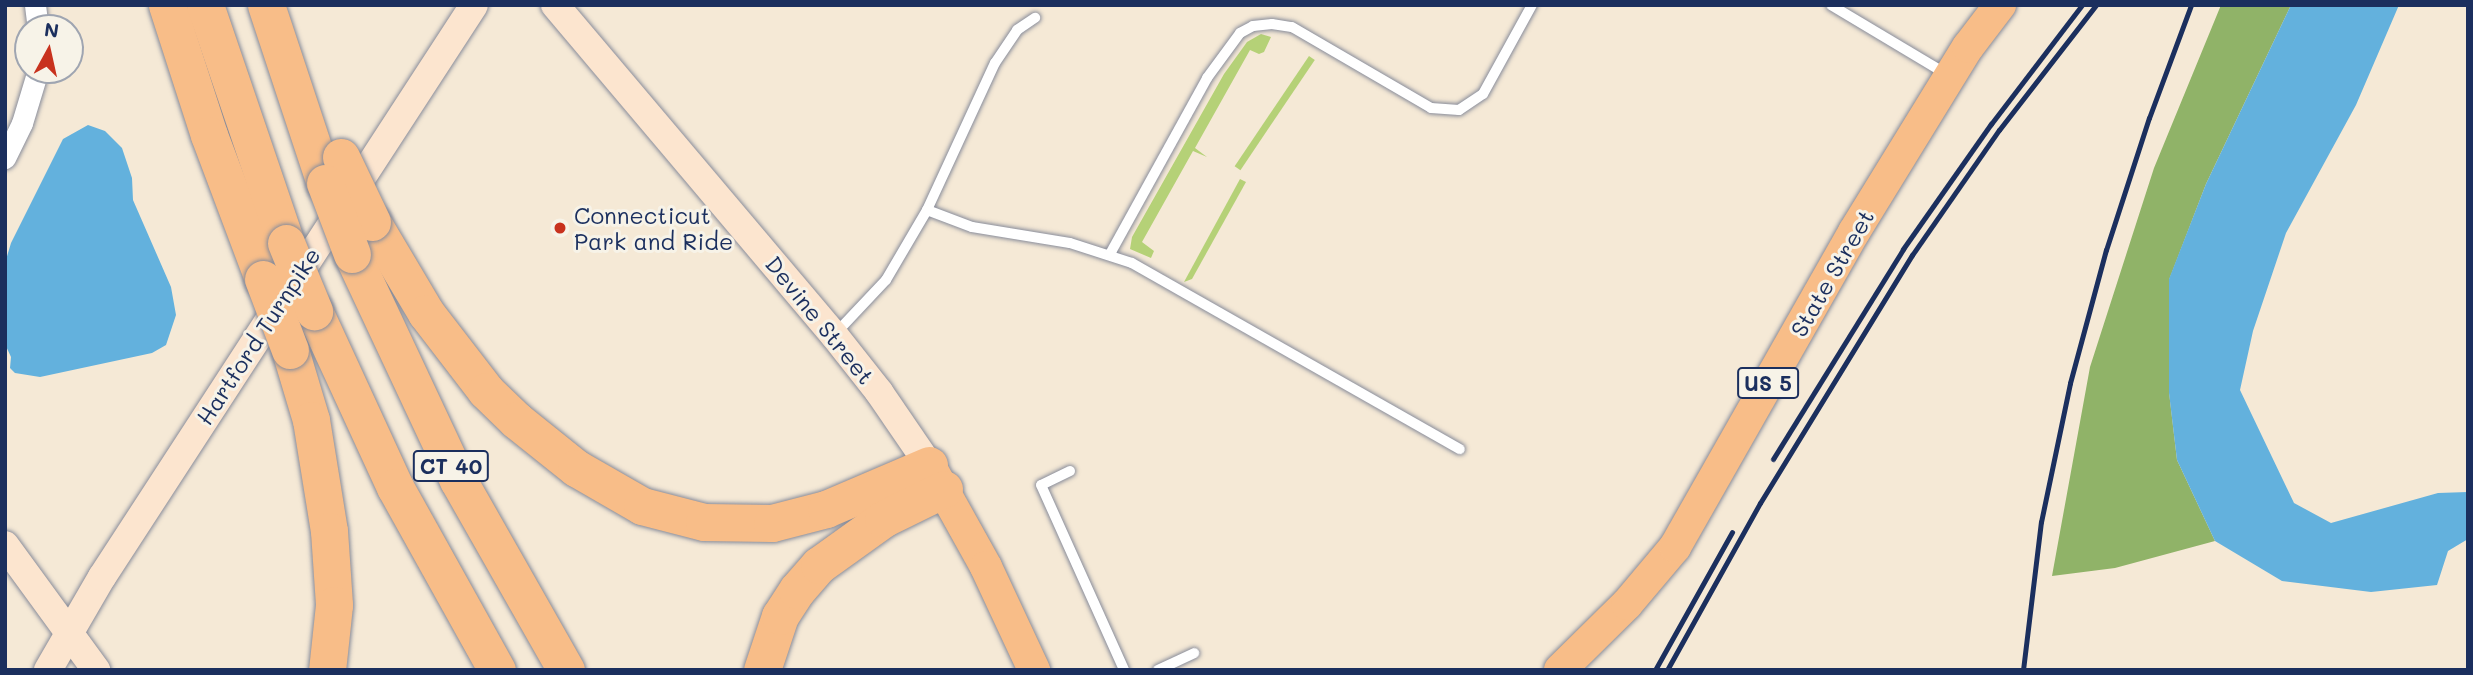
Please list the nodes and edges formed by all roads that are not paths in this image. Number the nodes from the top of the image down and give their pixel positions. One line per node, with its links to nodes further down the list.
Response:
1 (167, 5): 26 (highway, bridge)
2 (205, 5): 27 (highway, CT 40, bridge)
3 (266, 5): 14 (highway, CT 40)
4 (282, 5): 14 (highway)
5 (474, 5): 22 (main road, Hartford Turnpike)
6 (555, 5): 17 (main road, Devine Street)
7 (1532, 5): 16 (lane)
8 (1830, 5): 11 (lane)
9 (2000, 5): 11 (main road, State Street / US 5)
10 (1035, 18): 15 (lane)
11 (1950, 76): 33 (main road, State Street / US 5)
12 (34, 84): 13 (street)
13 (5, 158)
14 (333, 170): 20 (highway, bridge); 28 (highway, CT 40, bridge)
15 (927, 211): 16 (lane); 17 (lane)
16 (1110, 254): 18 (lane)
17 (834, 335): 20 (main road, Devine Street)
18 (1460, 449)
19 (1070, 471): 31 (lane)
20 (936, 477): 29 (highway); 30 (main road, Devine Street)
21 (5, 545): 22 (main road)
22 (69, 633): 24 (main road, Hartford Turnpike); 25 (main road)
23 (1194, 653): 32 (lane)
24 (48, 670)
25 (96, 670)
26 (327, 670)
27 (497, 670)
28 (566, 670)
29 (762, 670)
30 (1034, 670)
31 (1125, 670)
32 (1158, 670)
33 (1560, 670)

